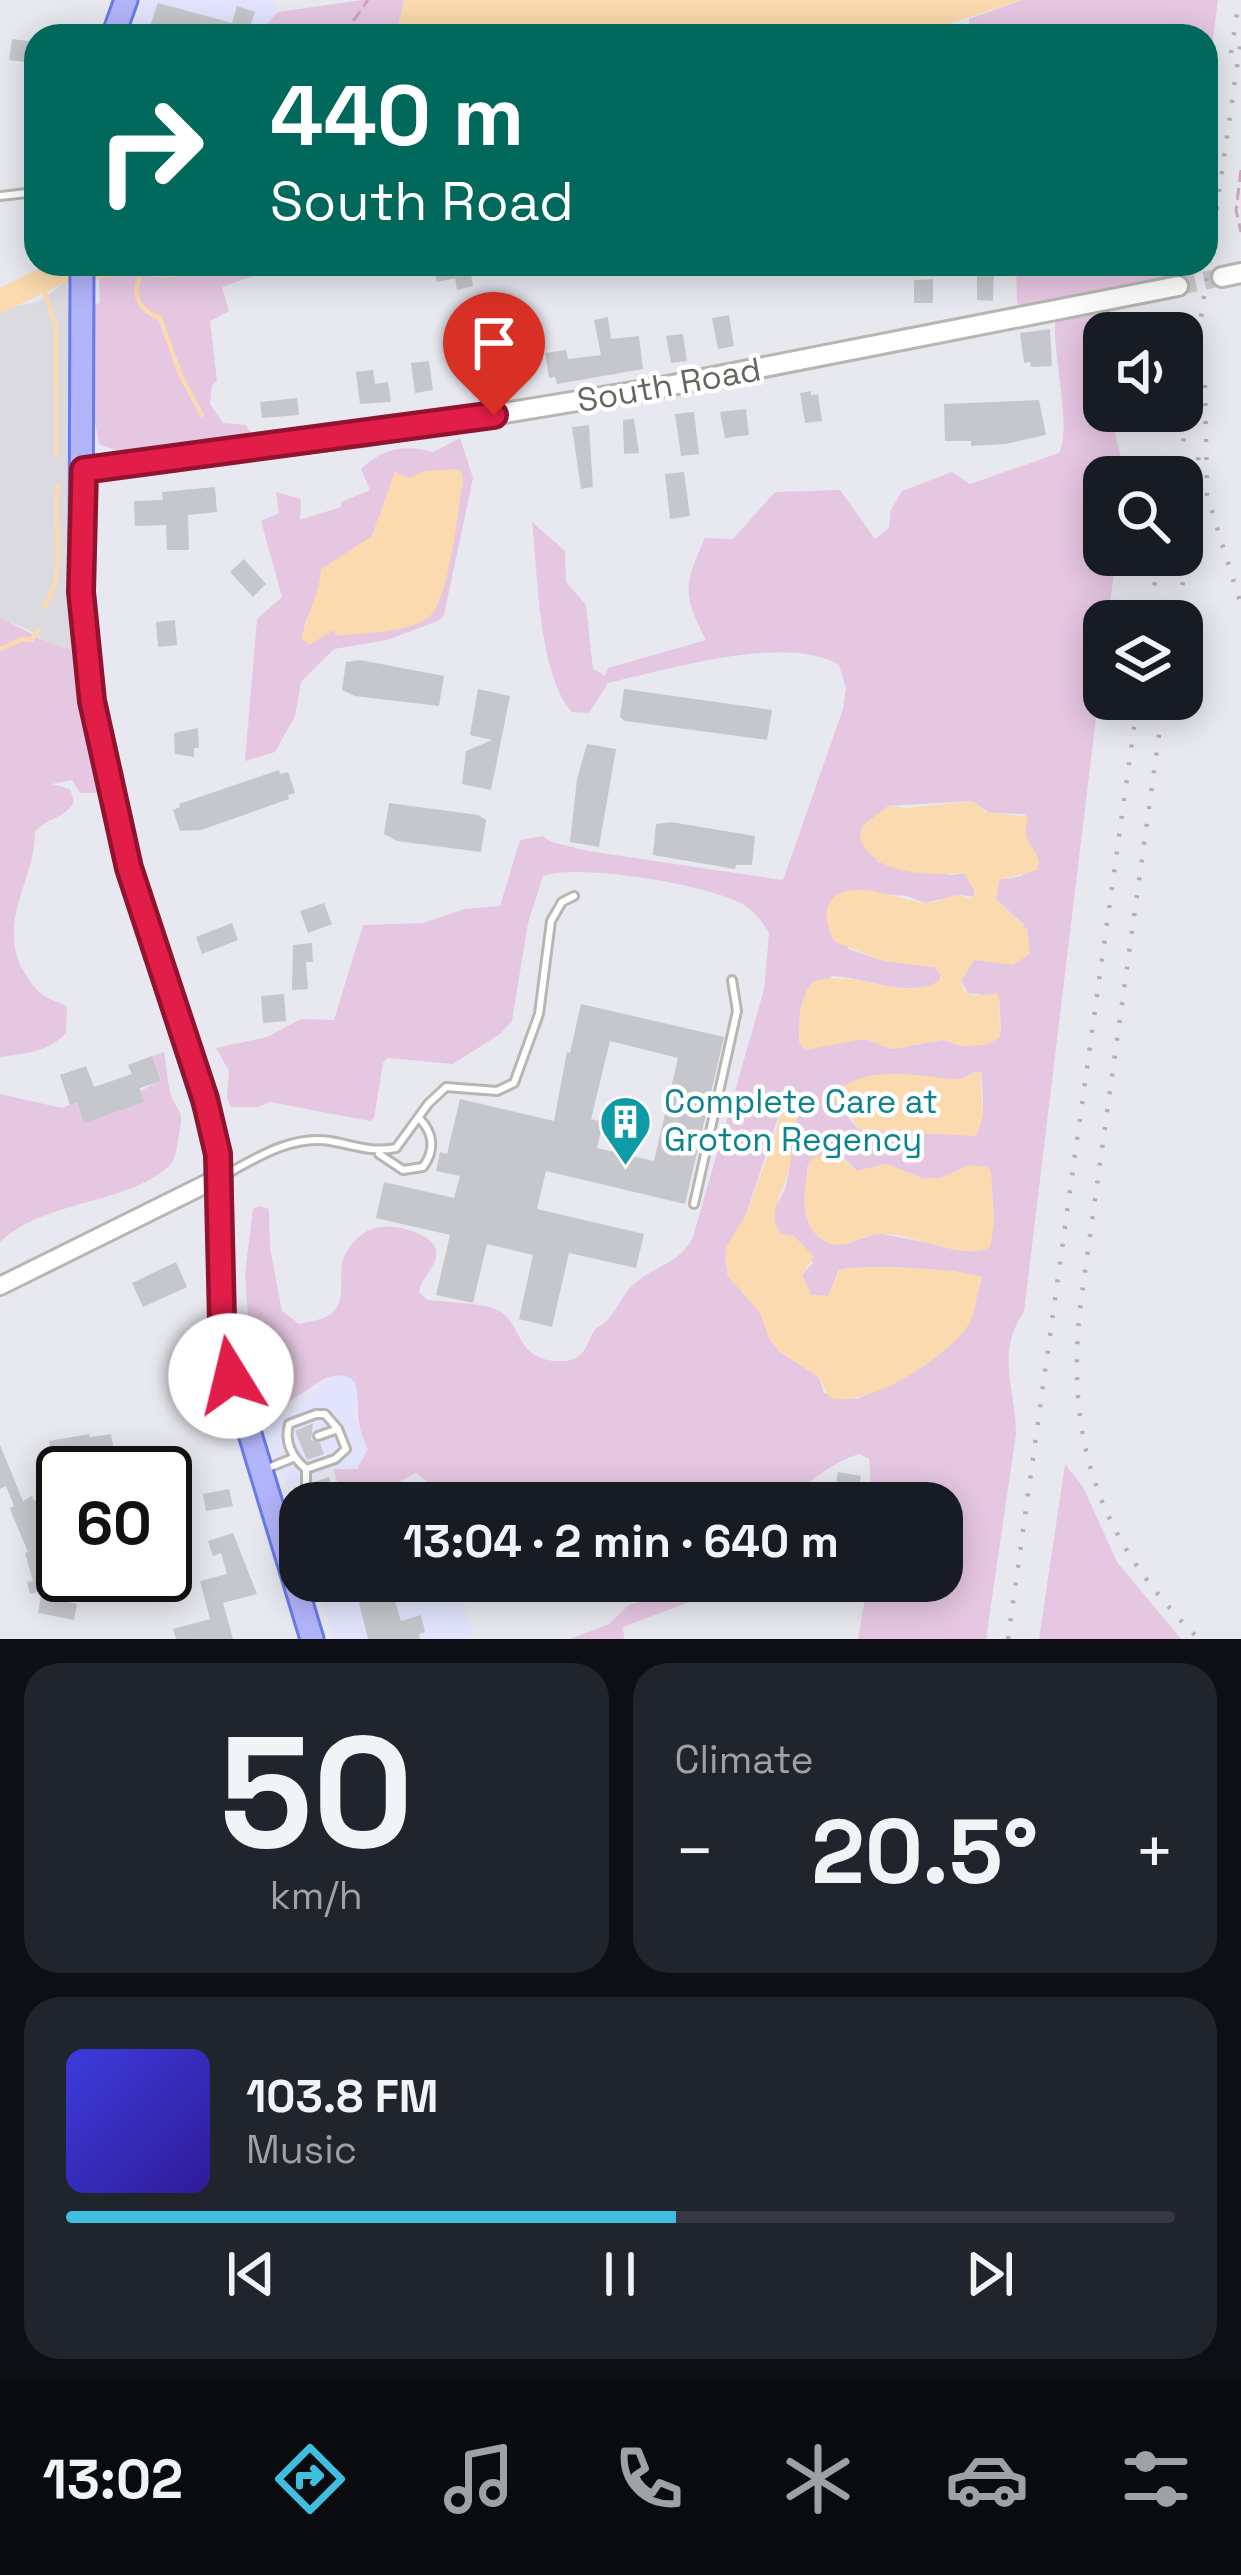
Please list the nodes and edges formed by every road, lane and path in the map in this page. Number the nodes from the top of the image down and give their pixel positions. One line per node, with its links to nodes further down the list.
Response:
1 (1241, 170): 2 (path)
2 (1241, 232)
3 (82, 276): 5 (main road)
4 (1178, 286): 5 (main road, South Road)
5 (84, 470): 10 (main road)
6 (574, 896): 8 (lane)
7 (732, 980): 11 (lane)
8 (420, 1119): 9 (lane); 9 (lane)
9 (376, 1151): 10 (lane)
10 (220, 1177): 12 (street); 17 (main road)
11 (694, 1204)
12 (0, 1286)
13 (338, 1429): 14 (lane); 15 (lane); 16 (lane)
14 (318, 1436)
15 (293, 1458): 16 (lane); 17 (lane)
16 (306, 1469): 18 (lane)
17 (262, 1471): 19 (main road)
18 (306, 1482)
19 (312, 1639)

